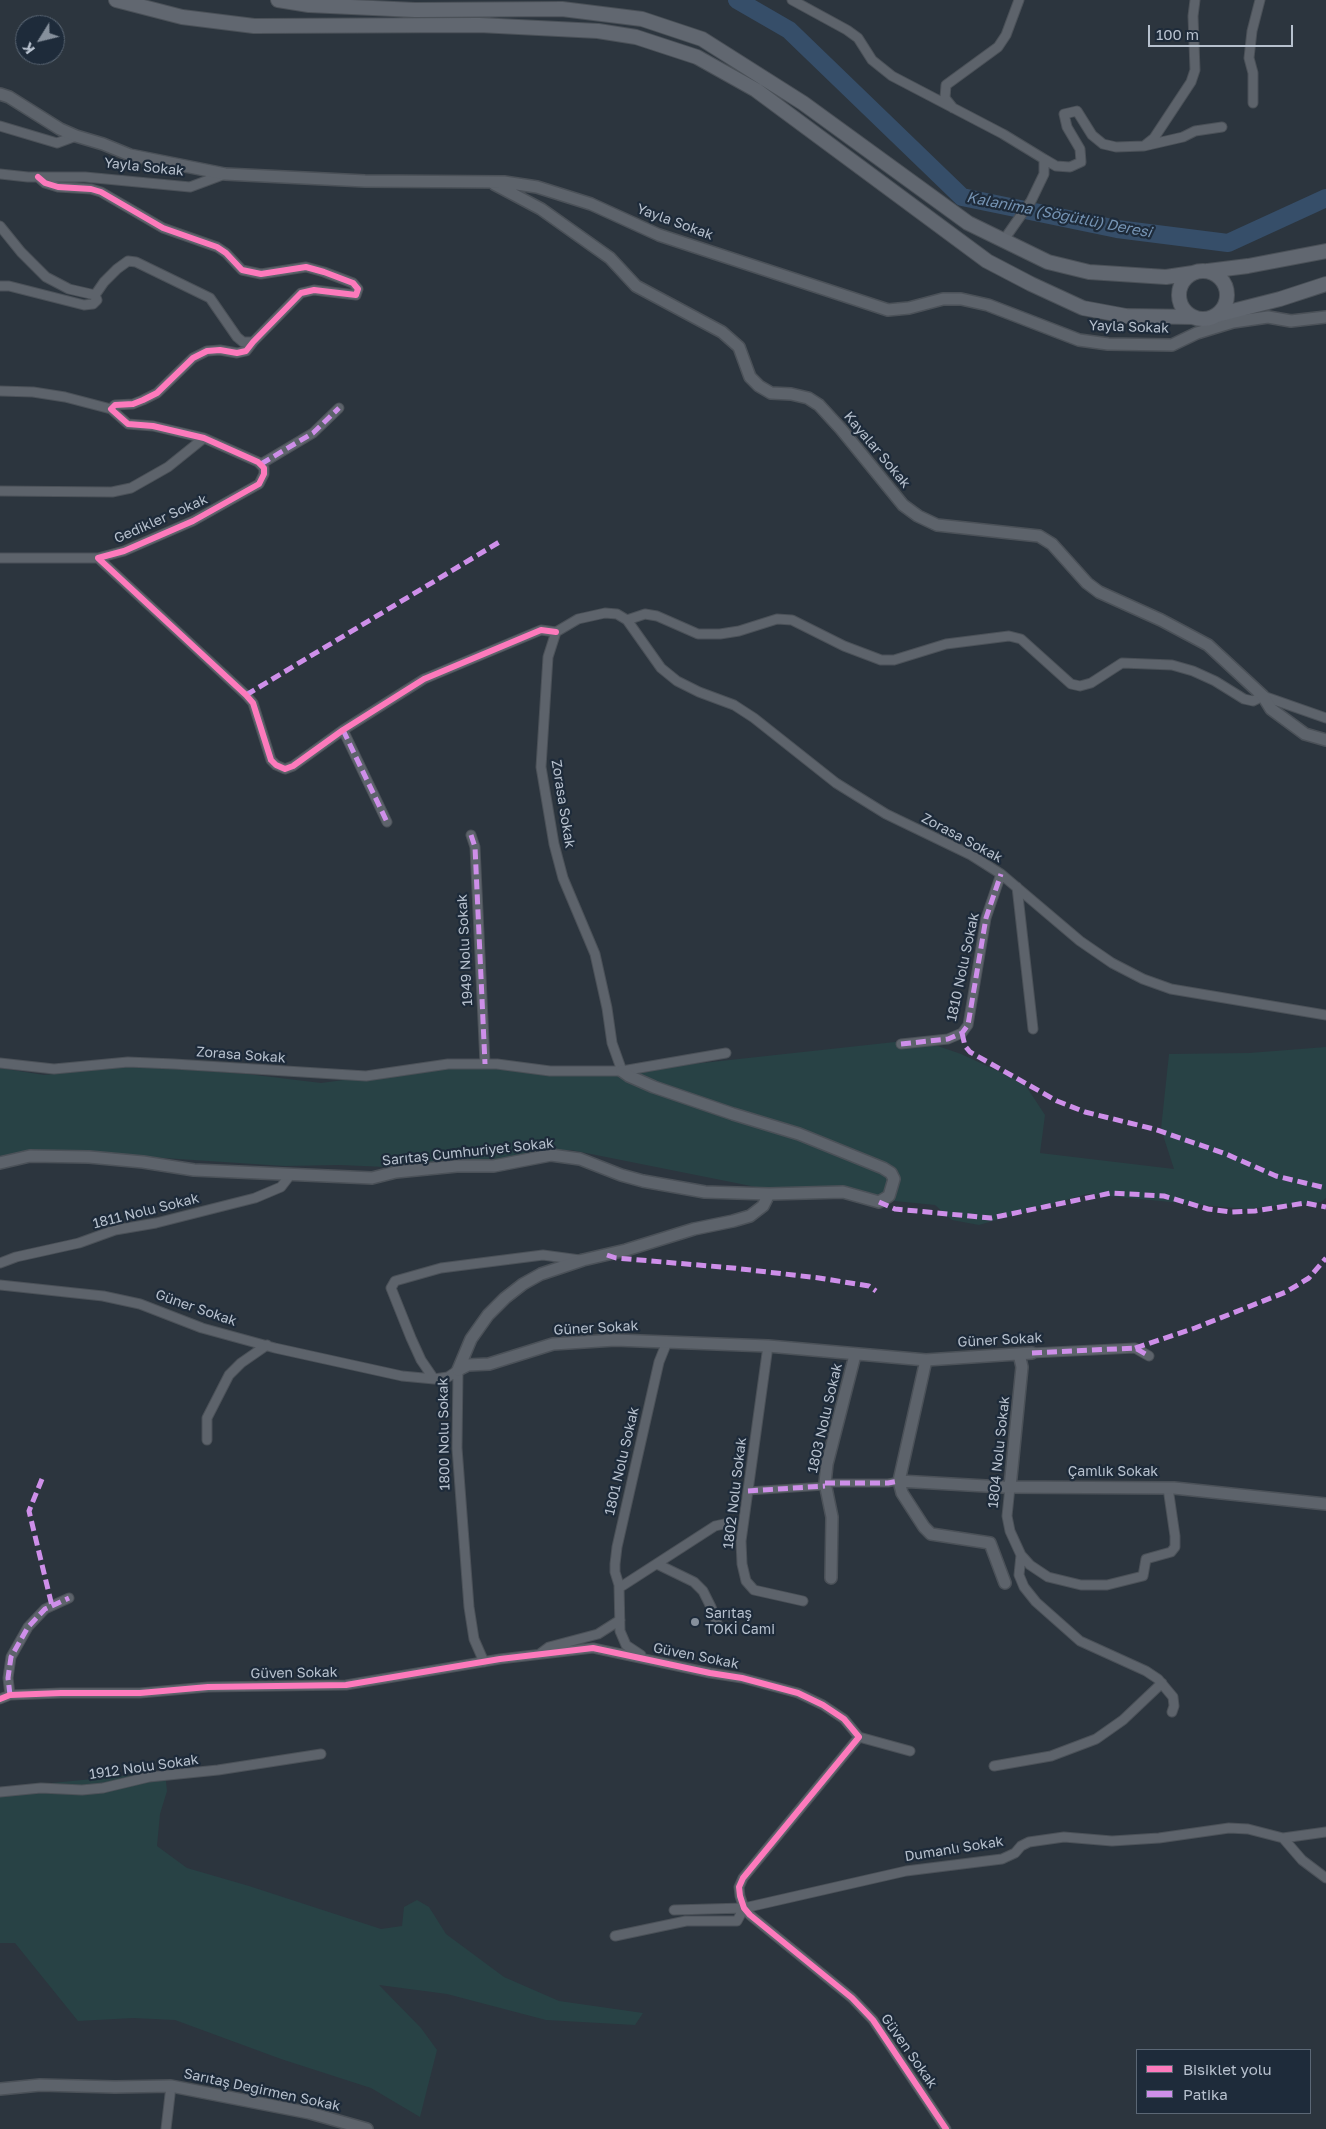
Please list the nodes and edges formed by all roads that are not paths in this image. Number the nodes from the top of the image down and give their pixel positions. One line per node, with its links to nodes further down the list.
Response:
1 (116, 0): 28 (main road)
2 (278, 0): 20 (main road)
3 (792, 0): 9 (street)
4 (1019, 0): 9 (street)
5 (1196, 0): 13 (street)
6 (1260, 0): 8 (street)
7 (0, 94): 12 (street)
8 (1253, 102)
9 (953, 109): 14 (street)
10 (0, 126): 12 (street)
11 (1222, 128): 13 (street)
12 (76, 136): 16 (street)
13 (1144, 146): 14 (street)
14 (1044, 160): 20 (street)
15 (0, 174): 17 (street, Yayla Sokak)
16 (225, 174): 17 (street, Yayla Sokak); 18 (street, Yayla Sokak)
17 (38, 177): 30 (street)
18 (491, 182): 29 (street, Yayla Sokak); 41 (street, Kayalar Sokak)
19 (0, 226): 26 (street)
20 (1003, 241): 23 (main road)
21 (1326, 251): 22 (main road)
22 (1208, 271): 23 (main road); 27 (main road)
23 (1193, 273): 28 (main road)
24 (1326, 284): 27 (main road)
25 (0, 286): 26 (street)
26 (95, 294): 30 (street)
27 (1217, 315): 28 (main road)
28 (1194, 317)
29 (1326, 317)
30 (252, 342): 33 (street)
31 (0, 391): 33 (street)
32 (339, 408): 35 (street)
33 (111, 409): 34 (street)
34 (204, 438): 35 (street); 36 (street)
35 (261, 464): 38 (street, Gedikler Sokak)
36 (0, 491)
37 (0, 558): 38 (street, Gedikler Sokak)
38 (98, 558): 43 (street)
39 (627, 620): 40 (street); 41 (street); 47 (street, Zorasa Sokak)
40 (556, 632): 43 (street); 55 (street, Zorasa Sokak)
41 (1263, 696): 42 (street); 44 (street, Kayalar Sokak)
42 (1326, 718)
43 (343, 730): 45 (street)
44 (1326, 740)
45 (387, 822)
46 (471, 835): 54 (street, 1949 Nolu Sokak)
47 (1001, 874): 48 (street, Zorasa Sokak); 51 (street, 1810 Nolu Sokak)
48 (1017, 887): 49 (street, Zorasa Sokak); 50 (street)
49 (1326, 1015)
50 (1033, 1028)
51 (900, 1044)
52 (726, 1053): 55 (street)
53 (0, 1063): 54 (street, Zorasa Sokak)
54 (486, 1064): 55 (street, Zorasa Sokak)
55 (622, 1071): 58 (street, Sarıtaş Cumhuriyet Sokak)
56 (0, 1162): 57 (street, Sarıtaş Cumhuriyet Sokak)
57 (291, 1174): 58 (street, Sarıtaş Cumhuriyet Sokak); 60 (street, 1811 Nolu Sokak)
58 (768, 1194): 59 (street, 1800 Nolu Sokak)
59 (583, 1260): 70 (street, 1800 Nolu Sokak); 71 (street)
60 (0, 1263)
61 (0, 1285): 63 (street, Güner Sokak)
62 (667, 1342): 64 (street, Güner Sokak); 70 (street, Güner Sokak); 84 (street, 1801 Nolu Sokak)
63 (267, 1346): 71 (street, Güner Sokak); 72 (street)
64 (768, 1346): 67 (street, Güner Sokak); 77 (street, 1802 Nolu Sokak)
65 (1032, 1353): 66 (street, Güner Sokak); 68 (street, Güner Sokak)
66 (1019, 1354): 69 (street, Güner Sokak); 75 (street, 1804 Nolu Sokak)
67 (855, 1355): 69 (street, Güner Sokak); 74 (street, 1803 Nolu Sokak)
68 (1149, 1356)
69 (926, 1360): 73 (street)
70 (458, 1370): 71 (street, Güner Sokak); 91 (street, 1800 Nolu Sokak)
71 (434, 1379)
72 (207, 1440)
73 (900, 1481): 74 (street, Çamlık Sokak); 75 (street, Çamlık Sokak); 83 (street)
74 (825, 1484): 77 (street, Çamlık Sokak); 82 (street, 1803 Nolu Sokak)
75 (1010, 1487): 76 (street, Çamlık Sokak); 80 (street, 1804 Nolu Sokak)
76 (1168, 1488): 78 (street, Çamlık Sokak); 80 (street)
77 (748, 1491): 86 (street, 1802 Nolu Sokak)
78 (1326, 1504)
79 (733, 1522): 81 (street)
80 (1021, 1555): 92 (street, 1804 Nolu Sokak)
81 (657, 1564): 84 (street); 88 (street)
82 (831, 1578)
83 (1005, 1583)
84 (619, 1588): 87 (street, 1801 Nolu Sokak)
85 (69, 1598): 93 (street)
86 (803, 1601)
87 (620, 1620): 89 (street); 90 (street, 1801 Nolu Sokak)
88 (716, 1623)
89 (540, 1654): 90 (street, Güven Sokak); 91 (street, Güven Sokak)
90 (648, 1659): 96 (street, Güven Sokak)
91 (484, 1662): 93 (street, Güven Sokak)
92 (1162, 1683): 95 (street, 1804 Nolu Sokak); 99 (street)
93 (10, 1695): 94 (street, Güven Sokak)
94 (0, 1699)
95 (1172, 1712)
96 (859, 1737): 97 (street); 104 (street)
97 (910, 1751)
98 (321, 1754): 100 (street, 1912 Nolu Sokak)
99 (994, 1766)
100 (0, 1792)
101 (1326, 1832): 102 (street, Dumanlı Sokak)
102 (1283, 1838): 103 (street); 104 (street, Dumanlı Sokak)
103 (1326, 1878)
104 (744, 1908): 105 (street, Dumanlı Sokak); 106 (street); 111 (street, Güven Sokak)
105 (674, 1910)
106 (615, 1936)
107 (171, 2086): 108 (street, Sarıtaş Değirmen Sokak); 109 (street); 110 (street, Sarıtaş Değirmen Sokak)
108 (0, 2089)
109 (166, 2129)
110 (367, 2129)
111 (946, 2129)

